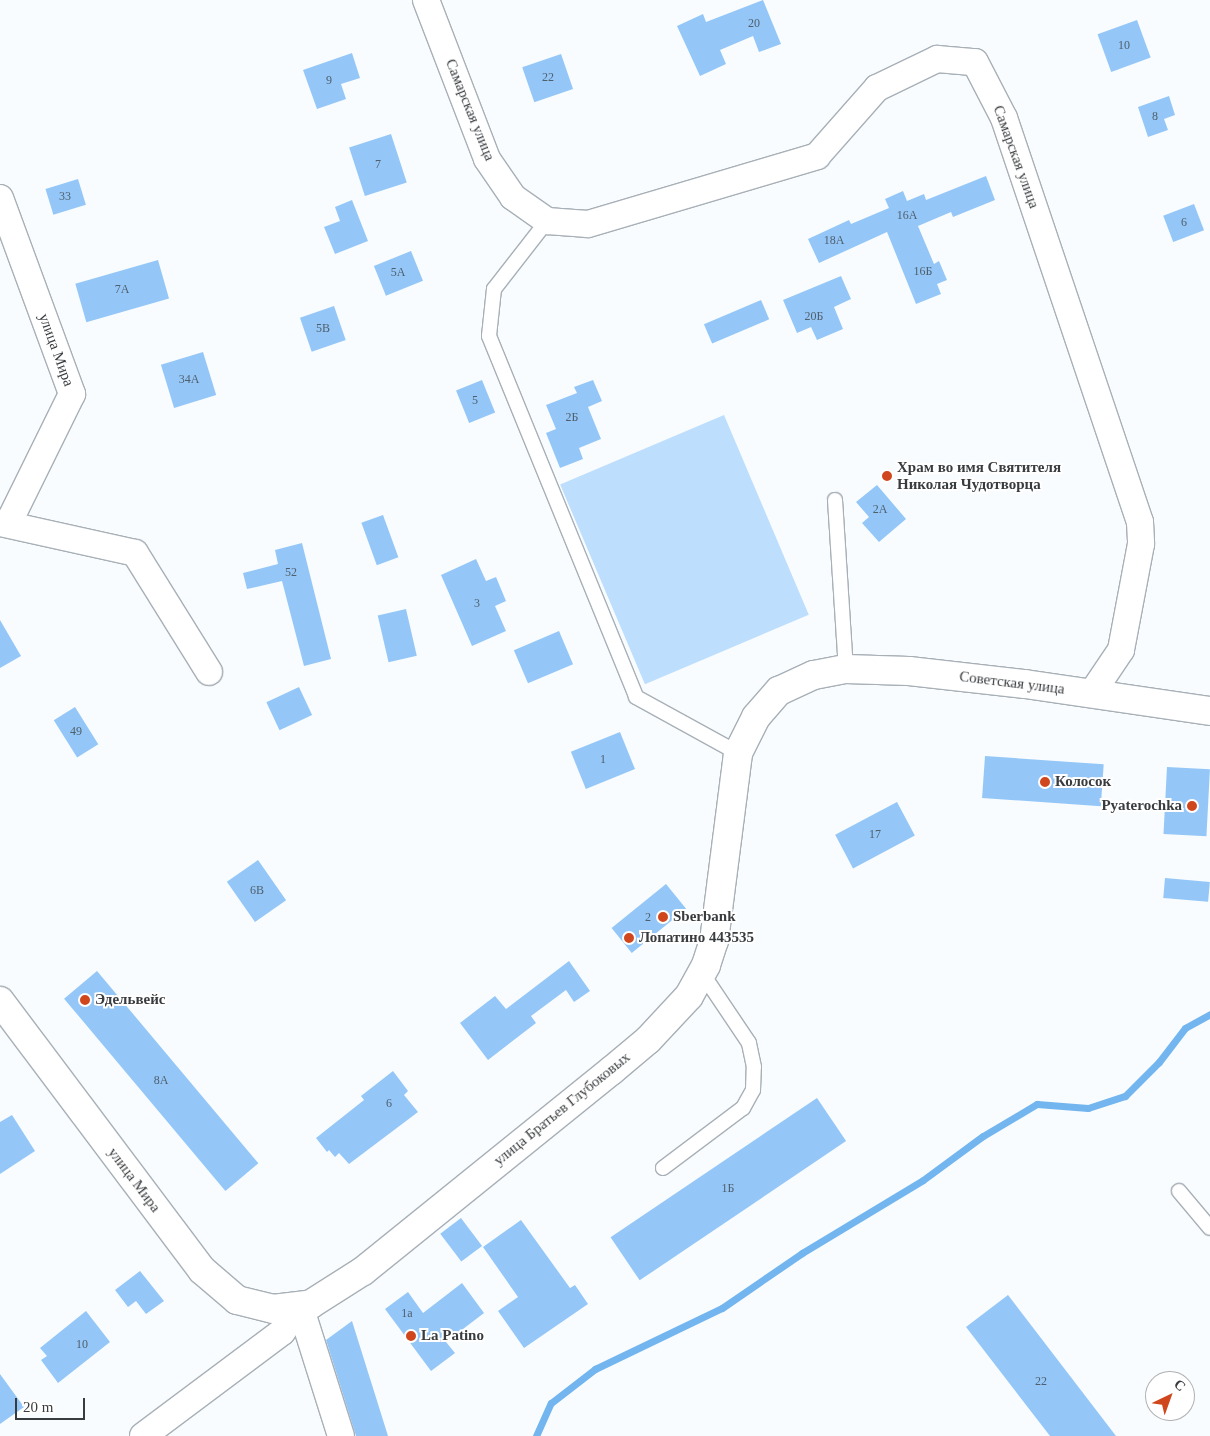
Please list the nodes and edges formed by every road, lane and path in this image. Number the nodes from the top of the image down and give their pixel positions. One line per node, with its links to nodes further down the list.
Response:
1 (426, 0): 3 (street, Самарская улица)
2 (0, 198): 5 (street, улица Мира)
3 (547, 222): 9 (street, Самарская улица); 11 (lane)
4 (835, 500): 6 (lane)
5 (4, 524): 7 (street)
6 (846, 669): 8 (street, Советская улица); 9 (street, Советская улица)
7 (209, 672)
8 (814, 675): 11 (street, улица Братьев Глубоковых)
9 (1092, 693): 10 (street, Советская улица)
10 (1210, 711)
11 (738, 753): 12 (street, улица Братьев Глубоковых)
12 (702, 973): 14 (lane); 17 (street, улица Братьев Глубоковых)
13 (0, 1001): 17 (street, улица Мира)
14 (663, 1168)
15 (1179, 1192): 16 (lane)
16 (1210, 1228)
17 (300, 1306): 18 (street); 19 (street)
18 (144, 1436)
19 (341, 1436)

